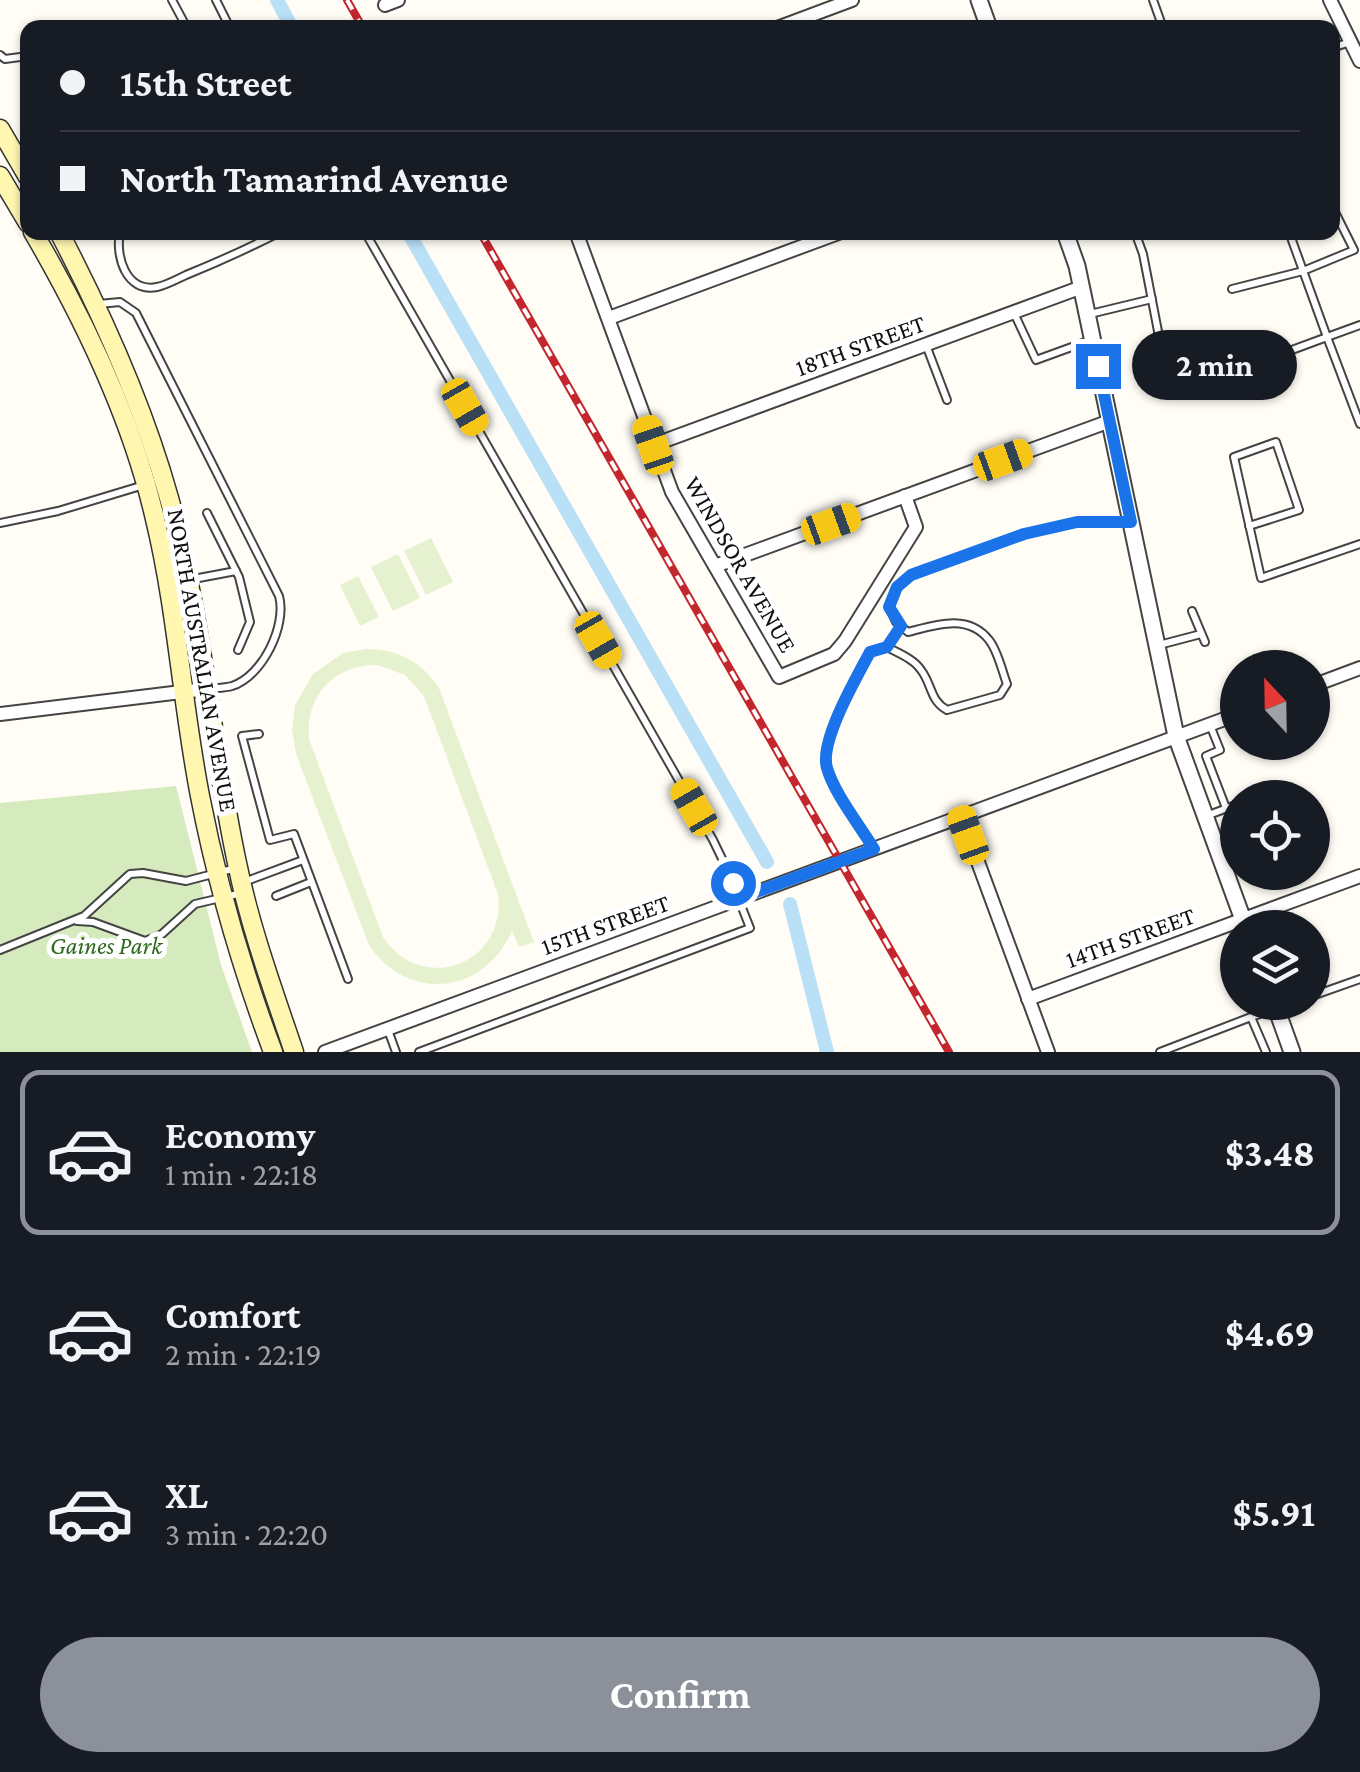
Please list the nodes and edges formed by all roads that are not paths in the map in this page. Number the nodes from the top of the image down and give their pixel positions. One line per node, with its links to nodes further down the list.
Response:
1 (852, 0): 2 (street)
2 (798, 20)
3 (1340, 20): 4 (street)
4 (1350, 41): 5 (lane); 6 (street)
5 (1340, 45)
6 (1360, 61)
7 (0, 130): 8 (main road)
8 (20, 164)
9 (0, 176): 10 (main road, NORTH AUSTRALIAN AVENUE)
10 (20, 206)
11 (1340, 222): 22 (lane)
12 (41, 240): 40 (main road, NORTH AUSTRALIAN AVENUE)
13 (62, 240): 26 (main road, NORTH AUSTRALIAN AVENUE)
14 (119, 240): 15 (lane)
15 (264, 240)
16 (370, 240): 76 (lane)
17 (579, 240): 29 (street, WINDSOR AVENUE)
18 (819, 240): 29 (street)
19 (1067, 240): 23 (street)
20 (1138, 240): 25 (lane)
21 (1292, 240): 22 (lane)
22 (1303, 270): 24 (lane); 31 (lane)
23 (1082, 288): 27 (street, 18TH STREET); 28 (street)
24 (1232, 289)
25 (1152, 299): 28 (lane); 34 (lane)
26 (96, 305): 40 (main road, NORTH AUSTRALIAN AVENUE); 57 (lane)
27 (1014, 312): 32 (lane); 33 (street, 18TH STREET)
28 (1088, 314): 32 (street)
29 (608, 318): 39 (street, WINDSOR AVENUE)
30 (1360, 325): 31 (lane)
31 (1327, 337): 35 (lane); 38 (lane)
32 (1092, 340): 37 (street)
33 (926, 345): 36 (lane); 39 (street, 18TH STREET)
34 (1163, 357)
35 (1216, 378)
36 (947, 400)
37 (1110, 421): 41 (street); 43 (street)
38 (1360, 424)
39 (653, 445): 47 (street, WINDSOR AVENUE)
40 (154, 482): 44 (lane); 49 (main road, NORTH AUSTRALIAN AVENUE); 58 (main road, NORTH AUSTRALIAN AVENUE)
41 (905, 496): 47 (street); 47 (street, WINDSOR AVENUE)
42 (207, 513): 48 (lane)
43 (1131, 522): 51 (lane); 52 (street)
44 (0, 523)
45 (1249, 526): 45 (lane); 46 (lane)
46 (1360, 544)
47 (715, 566)
48 (236, 571): 49 (lane); 54 (lane)
49 (188, 580): 57 (main road, NORTH AUSTRALIAN AVENUE)
50 (1192, 610): 52 (lane)
51 (901, 626): 53 (lane); 53 (lane)
52 (1157, 646): 63 (street)
53 (887, 647): 68 (lane)
54 (238, 650)
55 (1360, 668): 56 (street)
56 (1330, 679)
57 (206, 689): 58 (street); 72 (main road, NORTH AUSTRALIAN AVENUE)
58 (184, 691): 59 (street); 70 (main road, NORTH AUSTRALIAN AVENUE)
59 (0, 714)
60 (1220, 720): 61 (street, 15TH STREET)
61 (1209, 724): 63 (street, 15TH STREET); 64 (lane)
62 (260, 734): 69 (lane)
63 (1176, 736): 66 (street, 15TH STREET); 67 (street)
64 (1220, 792)
65 (1220, 810): 67 (lane)
66 (961, 816): 68 (street, 15TH STREET); 85 (street)
67 (1206, 816): 77 (street)
68 (874, 849): 76 (street, 15TH STREET)
69 (303, 860): 72 (lane); 73 (lane)
70 (216, 873): 72 (lane); 75 (main road, NORTH AUSTRALIAN AVENUE); 79 (lane)
71 (1360, 876): 78 (street, 14TH STREET)
72 (241, 881): 75 (lane); 93 (main road, NORTH AUSTRALIAN AVENUE)
73 (310, 882): 74 (lane); 83 (lane)
74 (276, 896)
75 (223, 898): 79 (lane); 92 (main road, NORTH AUSTRALIAN AVENUE)
76 (739, 898): 89 (street, 15TH STREET); 90 (lane)
77 (1240, 910)
78 (1277, 910)
79 (70, 921): 81 (lane)
80 (1220, 932): 85 (street, 14TH STREET)
81 (0, 950)
82 (1360, 978): 84 (lane)
83 (348, 979)
84 (1330, 989)
85 (1028, 999): 98 (street)
86 (1243, 1020): 99 (lane)
87 (1252, 1020): 100 (lane)
88 (1280, 1020): 91 (street)
89 (387, 1029): 94 (street, 15TH STREET); 95 (lane)
90 (444, 1042): 96 (lane); 97 (lane)
91 (1291, 1048): 100 (lane)
92 (274, 1052)
93 (294, 1052)
94 (325, 1052)
95 (396, 1052)
96 (419, 1052)
97 (440, 1052)
98 (1048, 1052)
99 (1160, 1052)
100 (1268, 1052)

